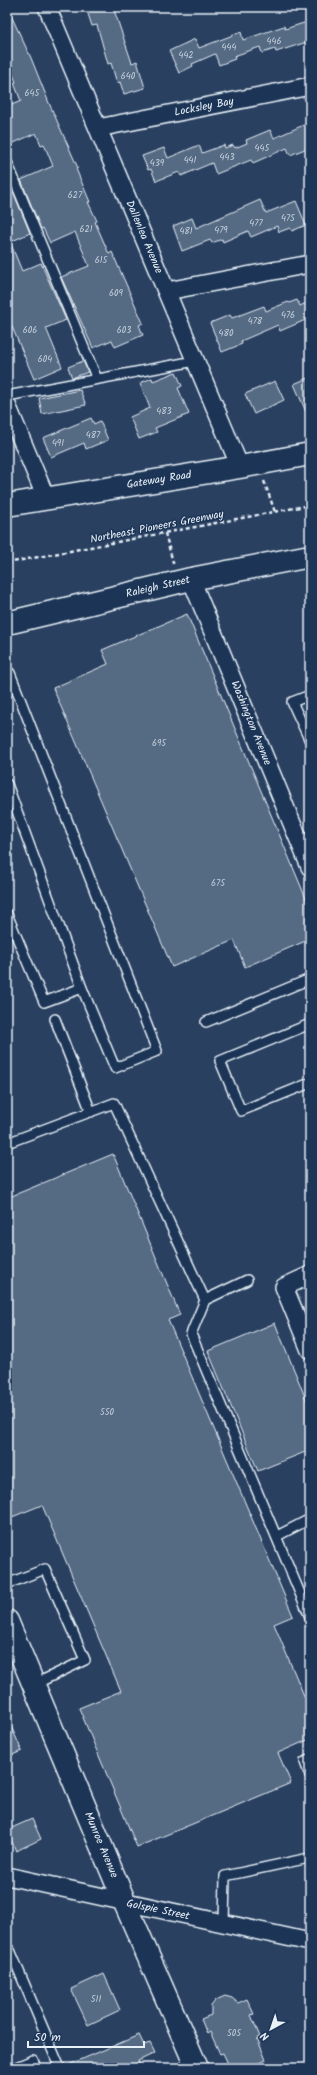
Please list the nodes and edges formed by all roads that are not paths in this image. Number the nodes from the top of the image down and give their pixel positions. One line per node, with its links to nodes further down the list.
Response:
1 (47, 7): 3 (street, Dallenlea Avenue)
2 (310, 86): 3 (street, Locksley Bay)
3 (98, 128): 6 (street, Dallenlea Avenue)
4 (7, 162): 8 (lane)
5 (310, 264): 6 (street)
6 (166, 292): 7 (street, Dallenlea Avenue)
7 (195, 361): 8 (lane); 12 (street, Dallenlea Avenue)
8 (97, 379): 9 (lane)
9 (7, 396)
10 (7, 405): 13 (street)
11 (310, 454): 12 (street, Gateway Road)
12 (249, 466): 13 (street, Gateway Road)
13 (46, 498): 14 (street, Gateway Road)
14 (7, 505)
15 (310, 556): 16 (street, Raleigh Street)
16 (185, 580): 17 (street, Raleigh Street); 22 (street, Washington Avenue)
17 (7, 623)
18 (7, 674): 25 (lane)
19 (310, 695): 20 (lane)
20 (310, 741)
21 (7, 784): 25 (lane)
22 (309, 862)
23 (7, 914): 25 (lane)
24 (310, 979): 27 (lane)
25 (82, 988)
26 (55, 1019): 30 (lane)
27 (206, 1022)
28 (310, 1024): 29 (lane)
29 (310, 1083)
30 (91, 1112): 31 (lane); 34 (lane)
31 (7, 1143)
32 (310, 1275): 35 (street)
33 (247, 1280): 34 (lane)
34 (205, 1300): 37 (lane)
35 (310, 1350)
36 (310, 1519): 37 (lane)
37 (277, 1536): 39 (lane)
38 (7, 1584): 42 (lane)
39 (306, 1595): 40 (lane)
40 (310, 1617)
41 (7, 1621): 42 (street, Munroe Avenue)
42 (34, 1685): 47 (street, Munroe Avenue)
43 (310, 1759): 44 (lane)
44 (310, 1776)
45 (310, 1859): 48 (lane)
46 (7, 1876): 47 (street, Golspie Street)
47 (125, 1903): 48 (street, Golspie Street); 54 (street, Munroe Avenue)
48 (224, 1924): 49 (street, Golspie Street)
49 (310, 1942)
50 (10, 1950): 53 (lane)
51 (14, 2068): 52 (lane)
52 (36, 2068)
53 (60, 2068)
54 (197, 2068)

